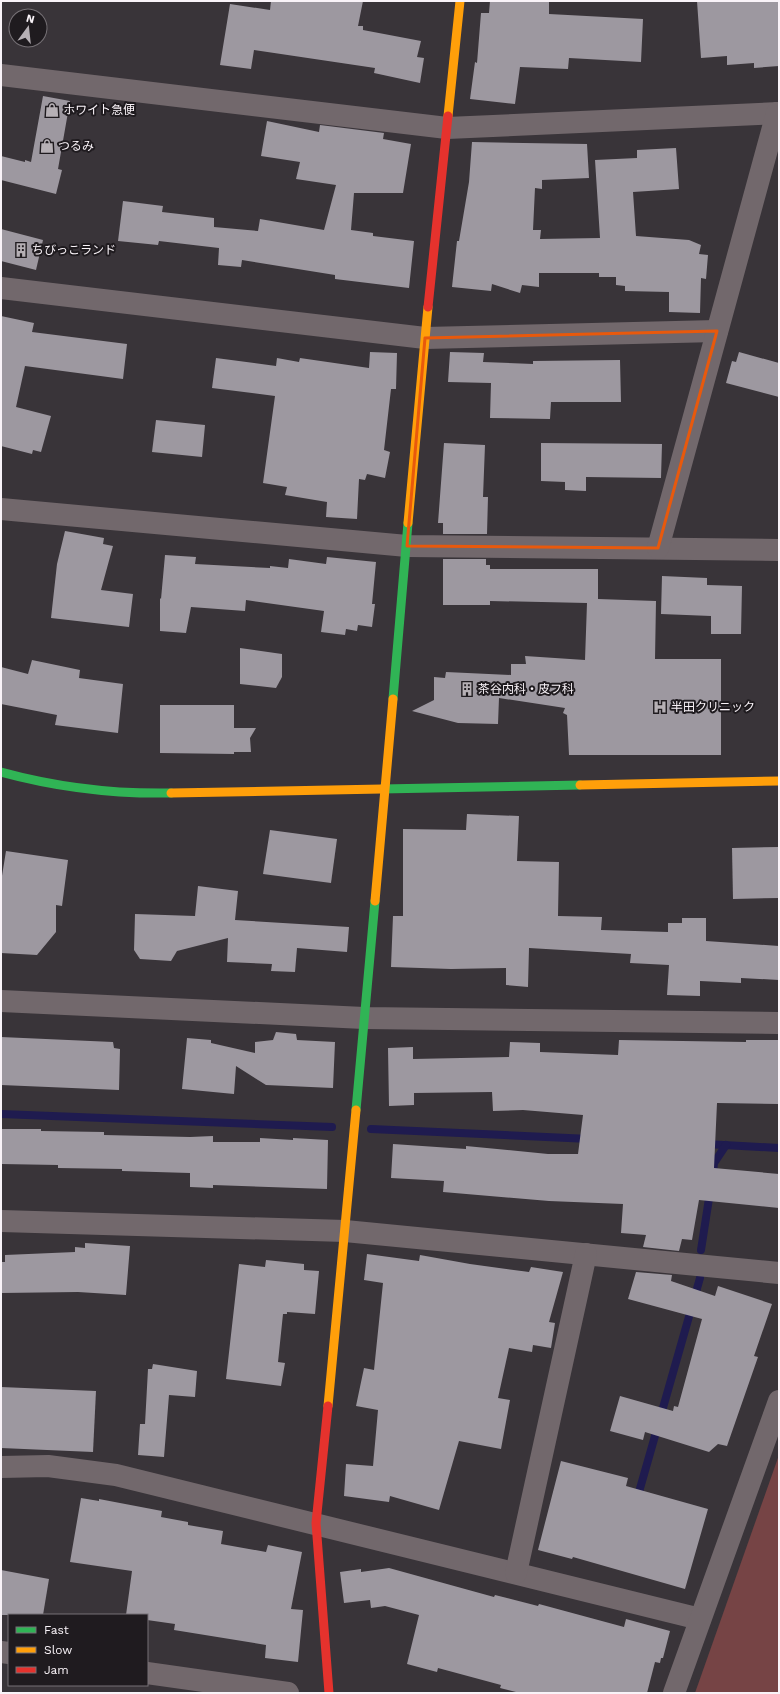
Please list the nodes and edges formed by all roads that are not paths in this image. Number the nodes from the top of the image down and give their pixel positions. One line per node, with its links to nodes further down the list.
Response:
1 (460, 1): 4 (street)
2 (1, 75): 4 (street)
3 (778, 113): 4 (street); 6 (street)
4 (447, 128): 7 (street)
5 (1, 288): 7 (street)
6 (717, 331): 7 (street); 10 (street)
7 (425, 338): 9 (street)
8 (1, 509): 9 (street)
9 (407, 546): 10 (street); 14 (street)
10 (658, 548): 11 (street)
11 (779, 550)
12 (1, 772): 14 (street)
13 (779, 781): 14 (street)
14 (386, 788): 16 (street)
15 (1, 1002): 16 (street)
16 (364, 1018): 17 (street); 19 (street)
17 (779, 1023)
18 (1, 1221): 19 (street)
19 (345, 1231): 20 (street); 24 (street)
20 (586, 1254): 21 (street); 25 (street)
21 (779, 1274)
22 (779, 1402): 26 (street)
23 (1, 1467): 24 (street)
24 (316, 1523): 25 (street); 29 (street)
25 (516, 1573): 26 (street)
26 (700, 1619): 30 (street)
27 (148, 1673): 28 (street)
28 (288, 1693)
29 (329, 1693)
30 (674, 1693)

